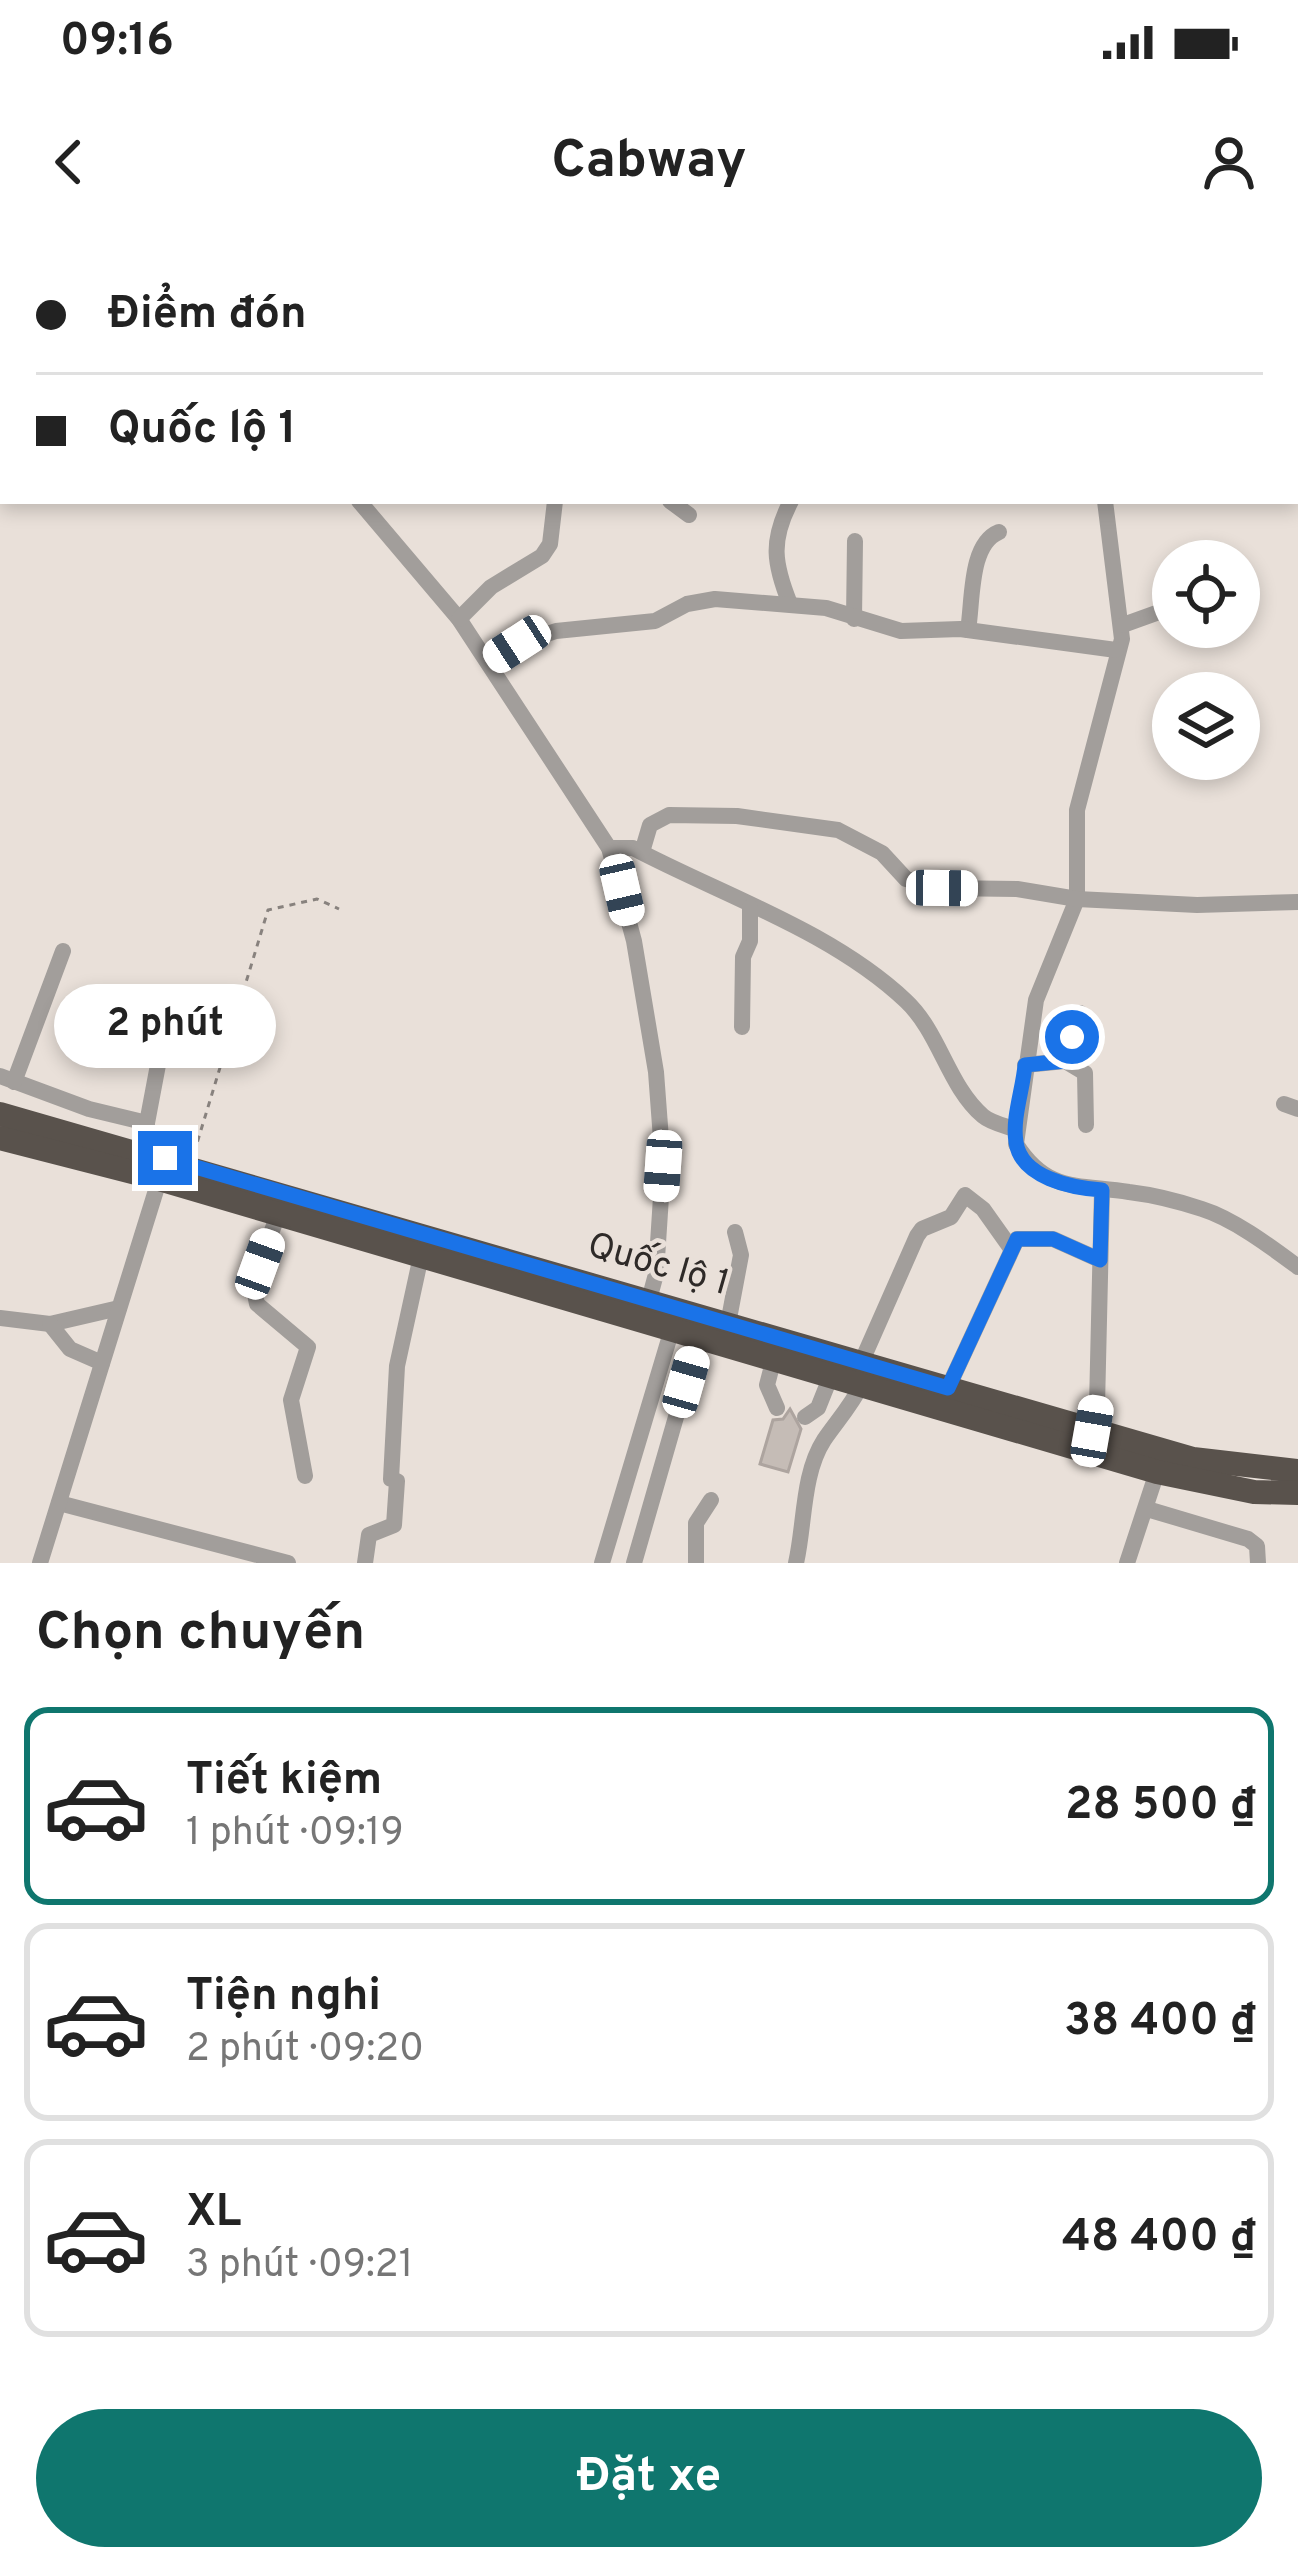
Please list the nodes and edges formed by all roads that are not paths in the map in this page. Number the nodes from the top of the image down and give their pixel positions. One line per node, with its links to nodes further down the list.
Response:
1 (362, 504): 11 (street)
2 (554, 504): 11 (street)
3 (674, 504): 6 (street)
4 (789, 504): 9 (street)
5 (1105, 504): 13 (street)
6 (689, 514)
7 (999, 532): 14 (street)
8 (855, 541): 12 (street)
9 (790, 604): 12 (street); 16 (street)
10 (1152, 615): 13 (street)
11 (459, 619): 16 (street)
12 (854, 619): 14 (street)
13 (1124, 625): 15 (street)
14 (968, 630): 15 (street)
15 (1116, 650): 19 (street)
16 (490, 662): 17 (street)
17 (609, 848): 18 (street); 43 (street)
18 (642, 852): 19 (street); 21 (street)
19 (1077, 899): 20 (street); 27 (street)
20 (1298, 902)
21 (750, 907): 25 (street); 32 (street)
22 (63, 951): 28 (street)
23 (168, 1012): 30 (street)
24 (1080, 1013): 26 (street)
25 (742, 1027)
26 (1065, 1061): 27 (street); 31 (street)
27 (1025, 1065): 32 (street)
28 (7, 1079): 30 (street)
29 (0, 1114): 34 (highway, Quốc lộ 1)
30 (147, 1123): 34 (street)
31 (1086, 1125)
32 (1017, 1130): 35 (street)
33 (0, 1138): 34 (highway, Quốc lộ 1)
34 (165, 1164): 36 (highway, Quốc lộ 1); 42 (street); 43 (highway, Quốc lộ 1)
35 (1102, 1190): 40 (street); 41 (street)
36 (278, 1214): 39 (highway, Quốc lộ 1); 58 (street)
37 (735, 1232): 46 (street)
38 (1010, 1247): 40 (street); 51 (street); 52 (street)
39 (421, 1256): 43 (highway, Quốc lộ 1); 65 (street)
40 (1100, 1260): 55 (street)
41 (1298, 1267)
42 (118, 1308): 45 (street); 50 (street)
43 (646, 1310): 46 (highway, Quốc lộ 1); 47 (highway, Quốc lộ 1)
44 (0, 1318): 45 (street)
45 (50, 1324): 50 (street)
46 (728, 1324): 51 (highway, Quốc lộ 1)
47 (672, 1329): 48 (highway, Quốc lộ 1); 66 (street)
48 (699, 1337): 49 (highway, Quốc lộ 1); 67 (street)
49 (774, 1358): 51 (highway, Quốc lộ 1); 53 (street)
50 (102, 1363): 61 (street)
51 (848, 1370): 52 (highway, Quốc lộ 1); 54 (street); 57 (highway, Quốc lộ 1); 69 (street)
52 (948, 1388): 55 (highway, Quốc lộ 1)
53 (777, 1408)
54 (805, 1417)
55 (1092, 1431): 56 (highway, Quốc lộ 1)
56 (1298, 1471)
57 (1157, 1472): 59 (highway, Quốc lộ 1); 62 (street)
58 (305, 1476)
59 (1298, 1493)
60 (711, 1500): 68 (street)
61 (59, 1503): 63 (street); 64 (street)
62 (1147, 1509): 70 (street); 71 (street)
63 (40, 1563)
64 (289, 1563)
65 (364, 1563)
66 (602, 1563)
67 (634, 1563)
68 (696, 1563)
69 (796, 1563)
70 (1126, 1563)
71 (1258, 1563)

